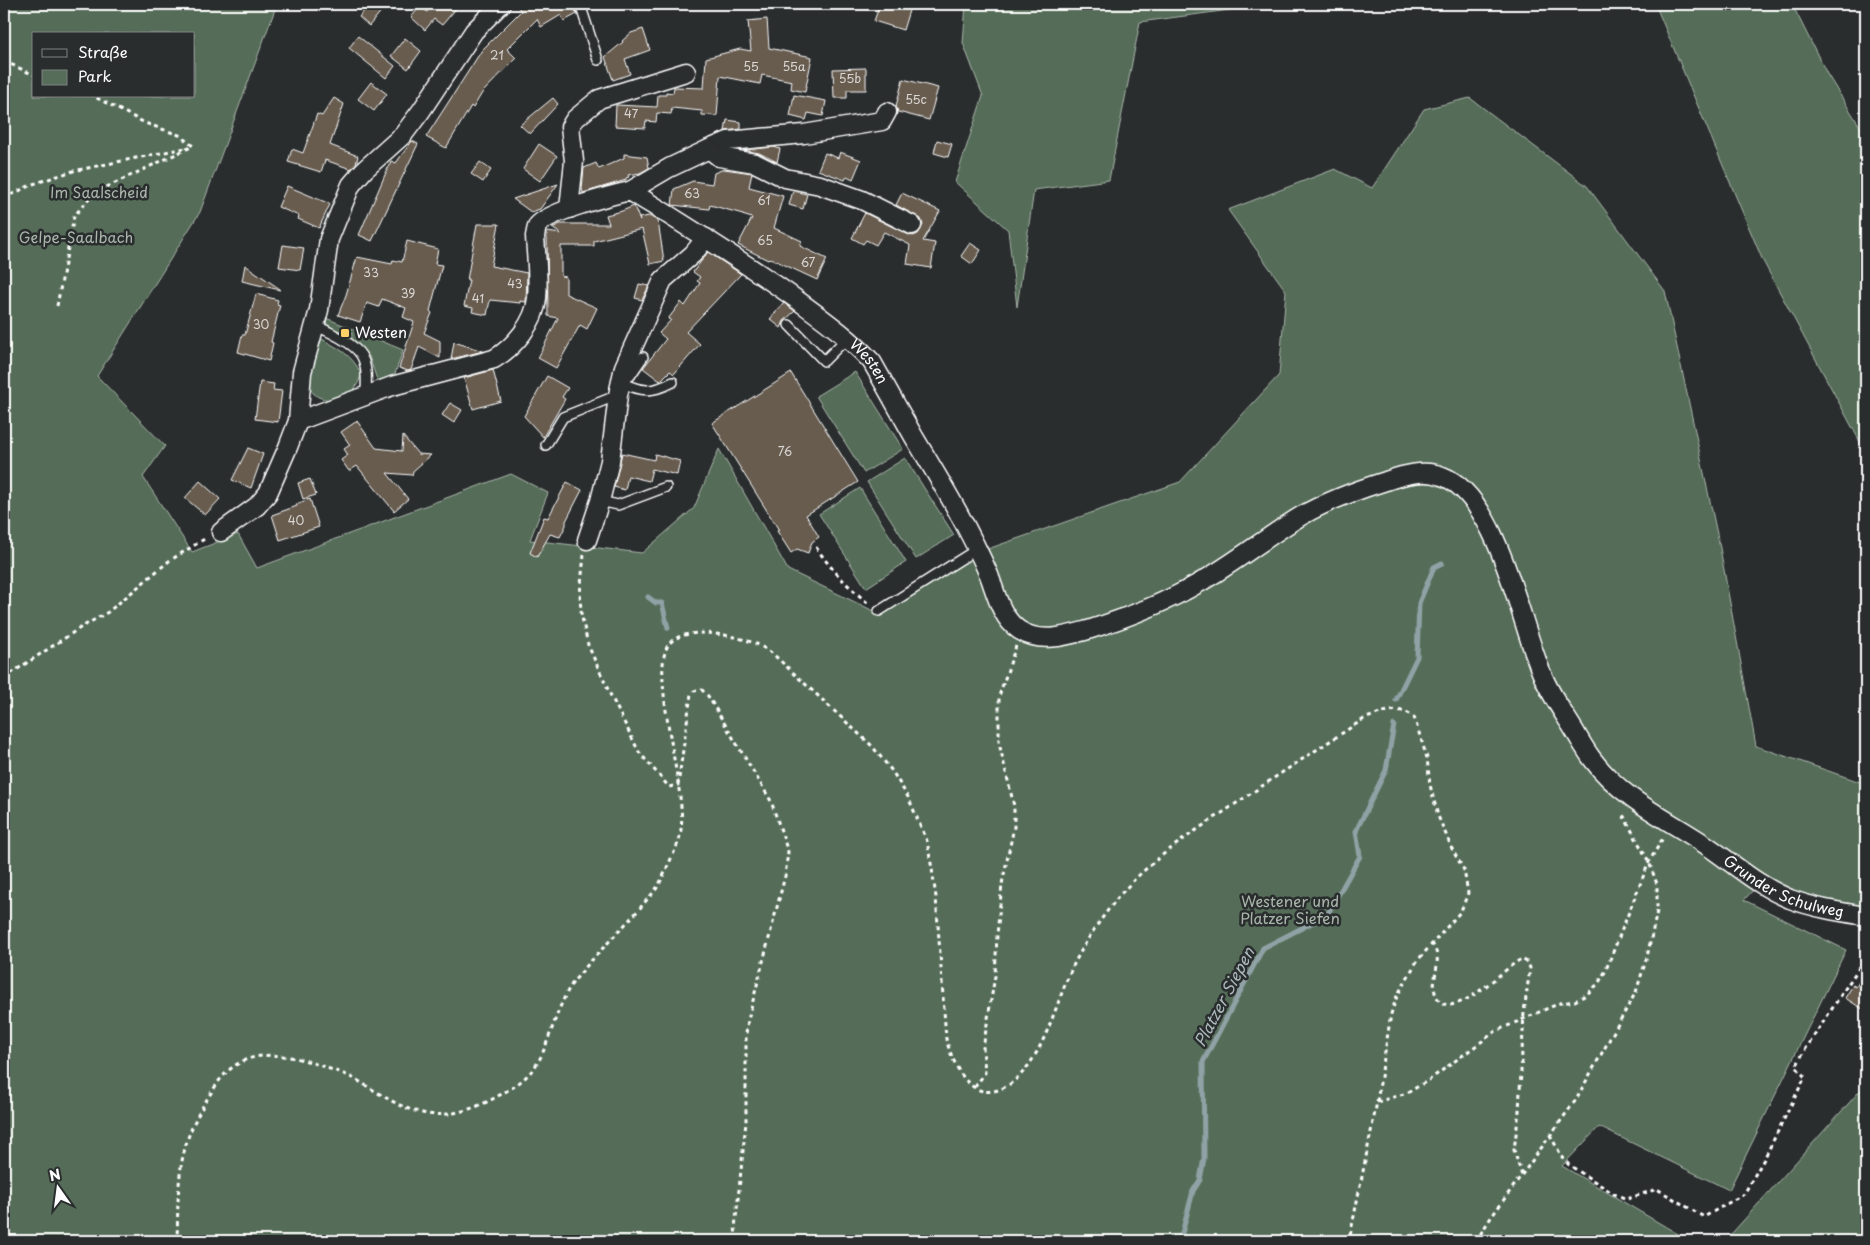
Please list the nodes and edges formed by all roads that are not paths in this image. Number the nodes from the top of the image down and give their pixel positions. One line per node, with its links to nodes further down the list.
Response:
1 (501, 4): 11 (street)
2 (580, 4): 3 (lane)
3 (598, 60)
4 (686, 72): 8 (street)
5 (887, 112): 6 (street)
6 (709, 149): 7 (street); 9 (street)
7 (630, 191): 8 (street); 10 (street, Westen)
8 (570, 209): 17 (street)
9 (912, 225)
10 (706, 238): 13 (street, Westen); 16 (street)
11 (314, 324): 17 (lane); 18 (street)
12 (790, 325): 13 (lane)
13 (847, 338): 24 (street, Westen)
14 (643, 357): 16 (lane)
15 (673, 382): 16 (lane)
16 (619, 389): 19 (lane); 21 (street)
17 (366, 396): 18 (street)
18 (298, 420): 22 (street)
19 (546, 445)
20 (666, 487): 21 (lane)
21 (600, 501): 23 (street)
22 (221, 532)
23 (587, 540)
24 (974, 544): 25 (lane); 26 (street, Westen)
25 (879, 611)
26 (1021, 632): 27 (street, Grunder Schulweg)
27 (1866, 916)

